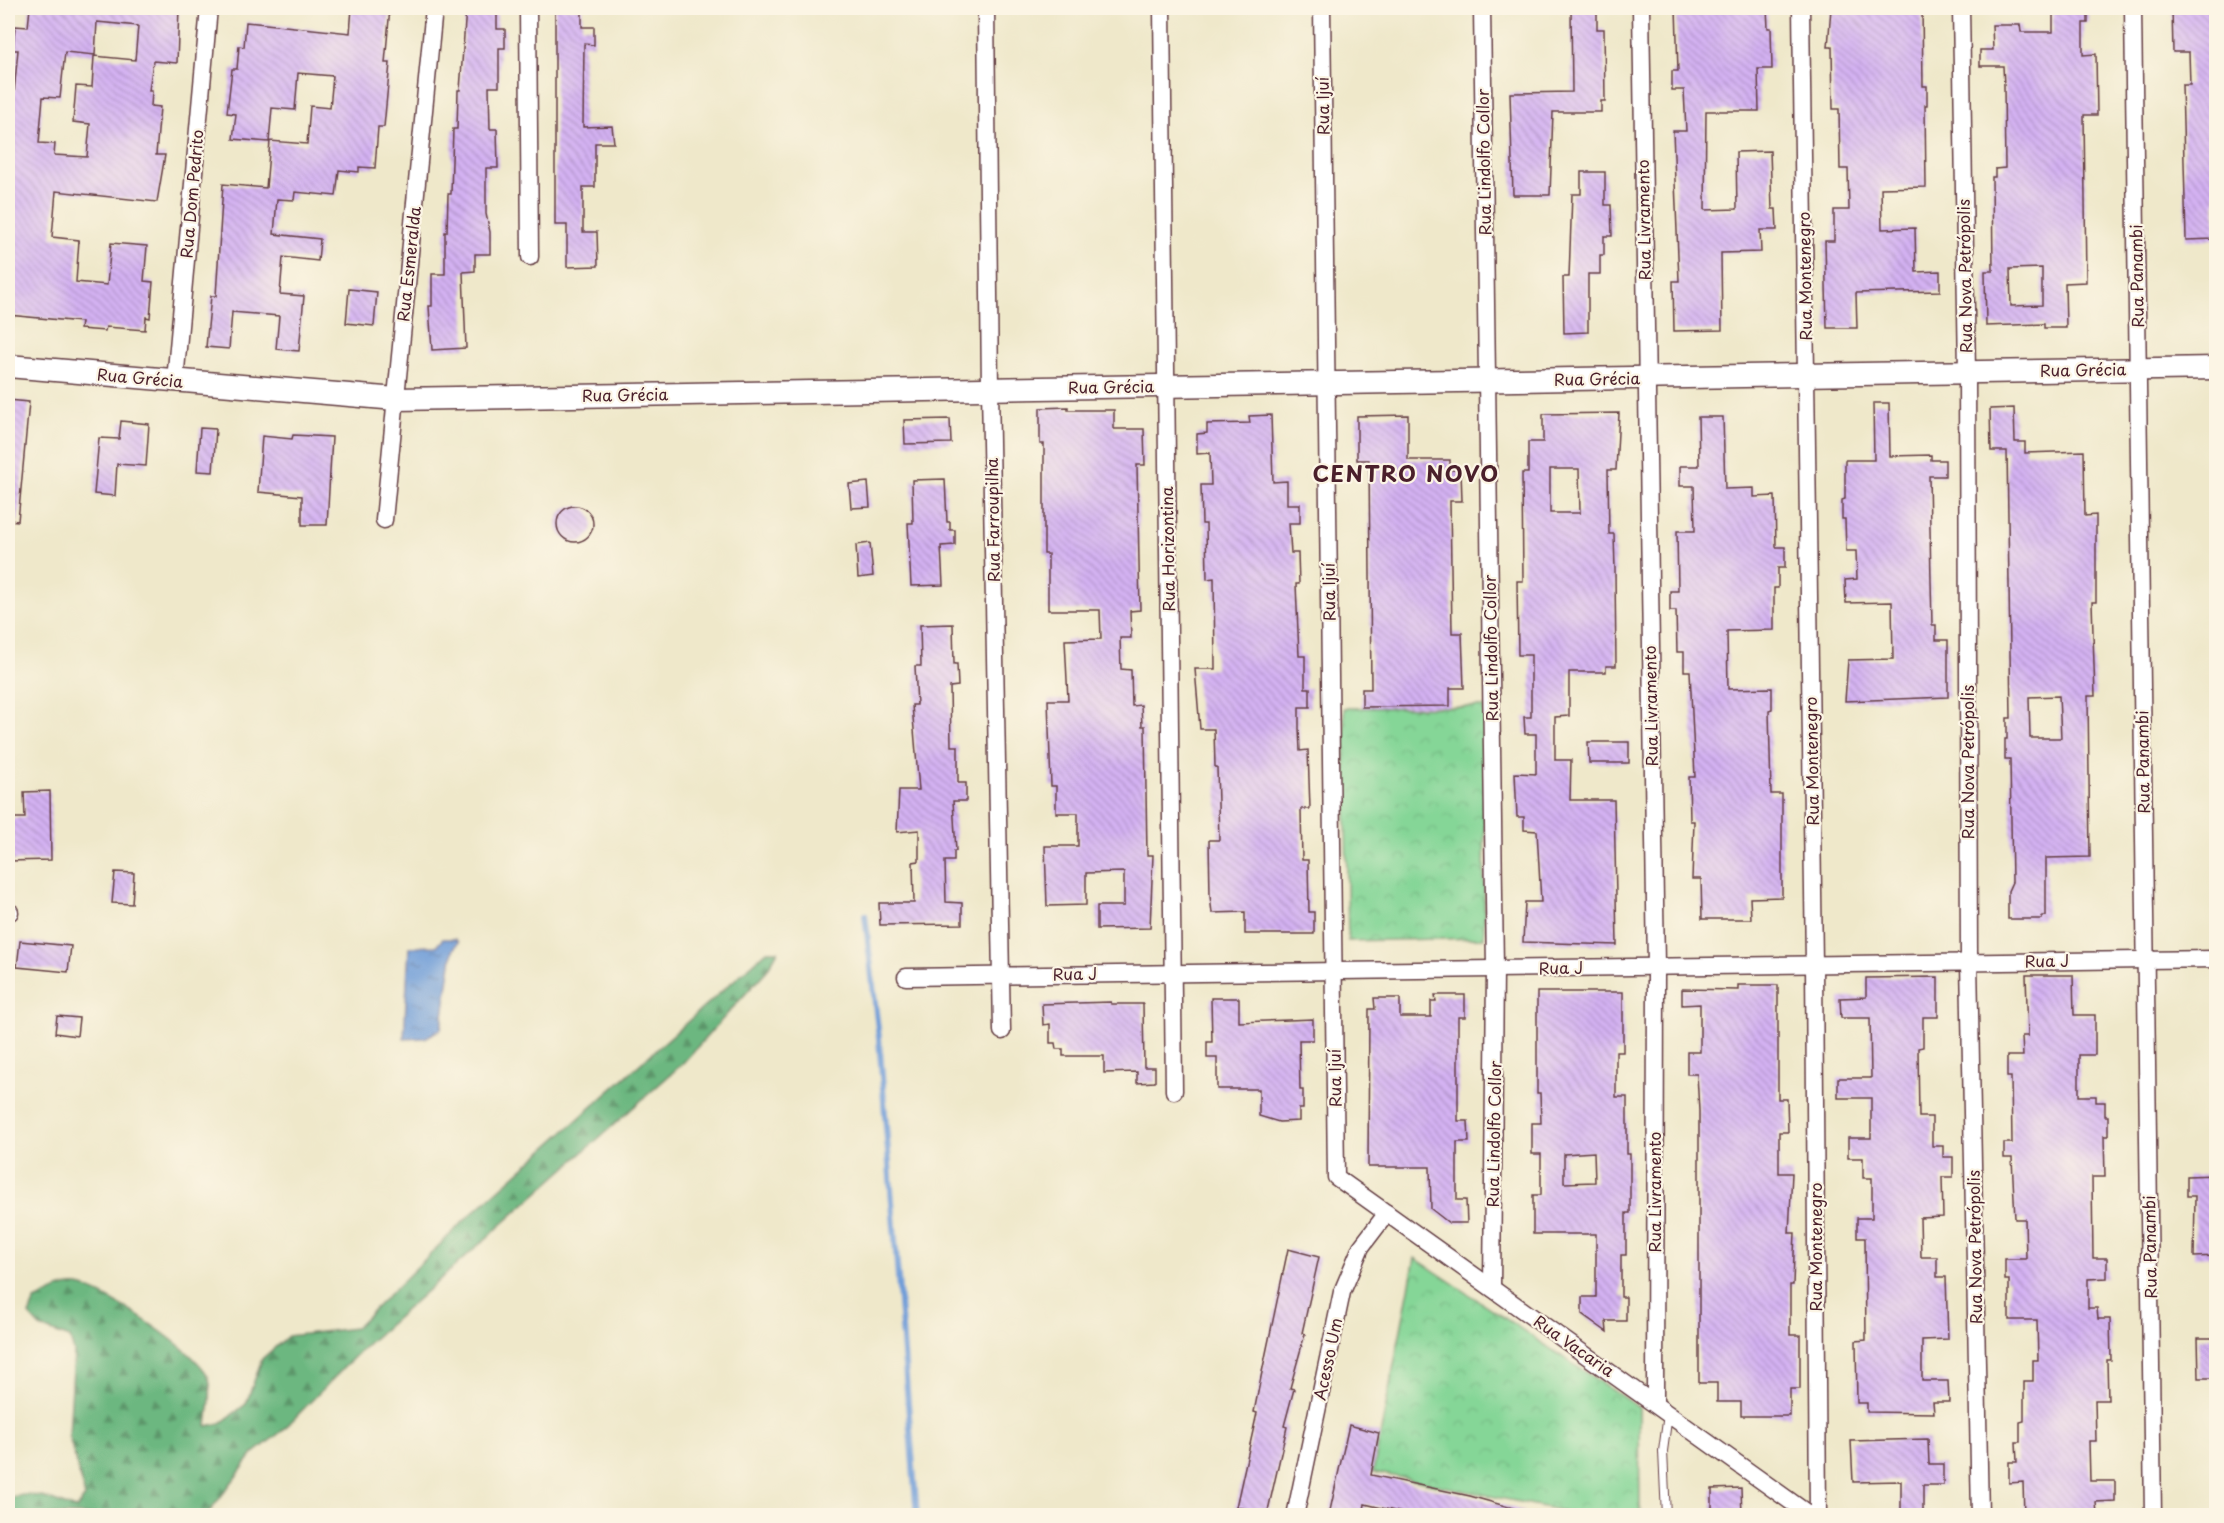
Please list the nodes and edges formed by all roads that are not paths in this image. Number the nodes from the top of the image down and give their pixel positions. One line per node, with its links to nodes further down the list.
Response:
1 (209, 8): 20 (street, Rua Dom Pedrito)
2 (434, 8): 24 (street, Rua Esmeralda)
3 (528, 8): 12 (street)
4 (986, 8): 23 (street, Rua Farroupilha)
5 (1162, 8): 22 (street, Rua Horizontina)
6 (1322, 8): 21 (street, Rua Ijuí)
7 (1482, 8): 19 (street, Rua Lindolfo Collor)
8 (1641, 8): 18 (street, Rua Livramento)
9 (1801, 8): 17 (street, Rua Montenegro)
10 (1961, 8): 16 (street, Rua Nova Petrópolis)
11 (2133, 8): 15 (street, Rua Panambi)
12 (530, 257)
13 (8, 366): 20 (main road, Rua Grécia)
14 (2217, 368): 15 (main road, Rua Grécia)
15 (2138, 369): 16 (main road, Rua Grécia); 27 (street, Rua Panambi)
16 (1967, 372): 17 (main road, Rua Grécia); 28 (street, Rua Nova Petrópolis)
17 (1807, 375): 18 (main road, Rua Grécia); 29 (street, Rua Montenegro)
18 (1646, 378): 19 (main road, Rua Grécia); 30 (street, Rua Livramento)
19 (1487, 380): 21 (main road, Rua Grécia); 31 (street, Rua Lindolfo Collor)
20 (175, 381): 24 (main road, Rua Grécia)
21 (1327, 383): 22 (main road, Rua Grécia); 32 (street, Rua Ijuí)
22 (1166, 386): 23 (main road, Rua Grécia); 33 (street, Rua Horizontina)
23 (990, 389): 24 (main road, Rua Grécia); 34 (street, Rua Farroupilha)
24 (396, 399): 25 (street, Rua Esmeralda)
25 (384, 520)
26 (2217, 959): 27 (street, Rua J)
27 (2146, 960): 28 (street, Rua J); 48 (street, Rua Panambi)
28 (1969, 962): 29 (street, Rua J); 47 (street, Rua Nova Petrópolis)
29 (1814, 964): 30 (street, Rua J); 46 (street, Rua Montenegro)
30 (1656, 966): 31 (street, Rua J); 41 (street, Rua Livramento)
31 (1495, 969): 32 (street, Rua J); 40 (street, Rua Lindolfo Collor)
32 (1334, 971): 33 (street, Rua J); 38 (street, Rua Ijuí)
33 (1174, 973): 34 (street, Rua J); 37 (street, Rua Horizontina)
34 (1003, 975): 35 (street, Rua J); 36 (street, Rua Farroupilha)
35 (906, 977)
36 (1002, 1032)
37 (1174, 1091)
38 (1336, 1177): 39 (street, Rua Vacaria)
39 (1387, 1213): 40 (street, Rua Vacaria); 43 (street, Acesso Um)
40 (1492, 1288): 41 (street, Rua Vacaria)
41 (1661, 1409): 42 (street, Rua Vacaria); 44 (lane, Rua Livramento)
42 (1791, 1509): 45 (street, Rua Vacaria)
43 (1295, 1515)
44 (1666, 1515)
45 (1811, 1515)
46 (1818, 1515)
47 (1980, 1515)
48 (2153, 1515)

